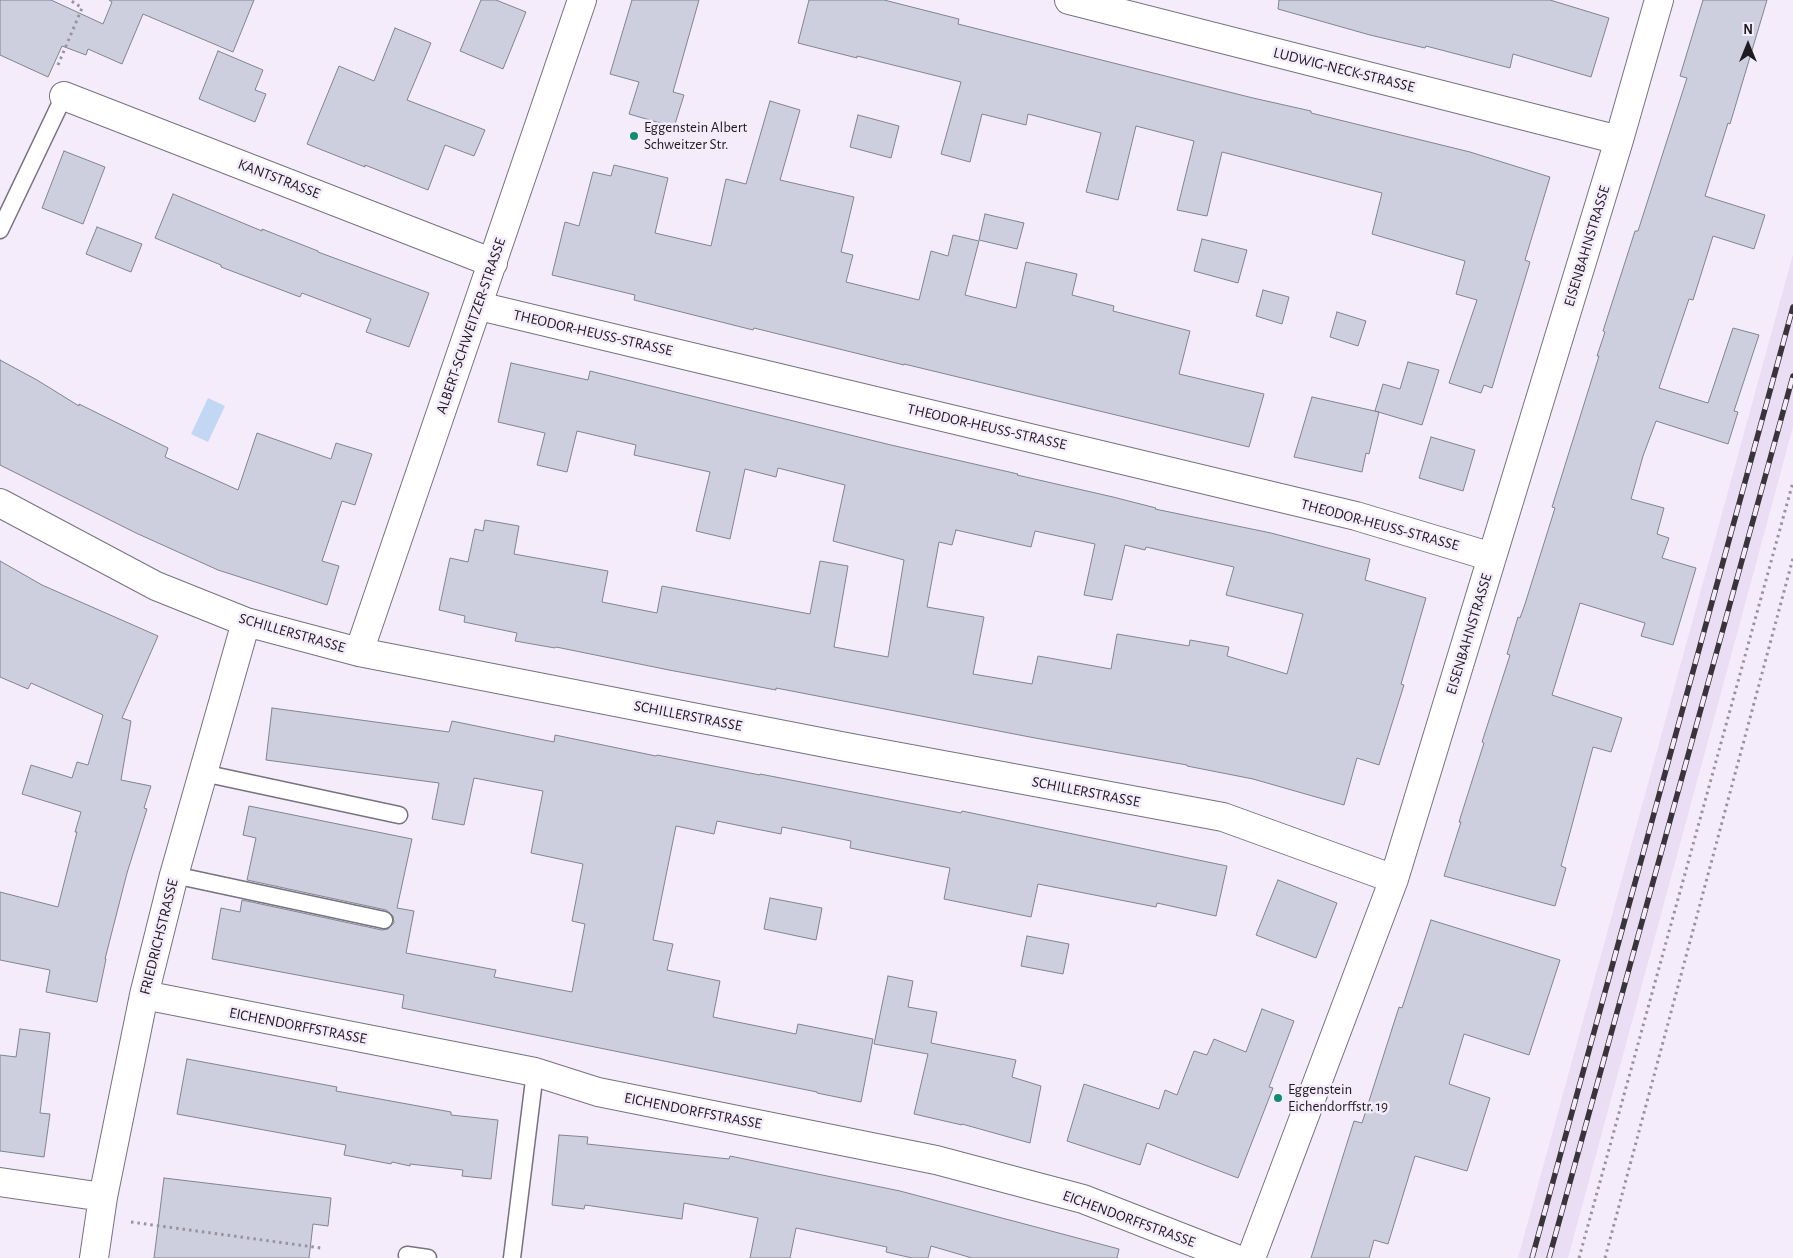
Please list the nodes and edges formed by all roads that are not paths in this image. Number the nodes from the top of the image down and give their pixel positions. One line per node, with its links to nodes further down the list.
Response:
1 (582, 0): 7 (street, ALBERT-SCHWEITZER-STRASSE)
2 (1069, 0): 5 (street, LUDWIG-NECK-STRASSE)
3 (1659, 0): 5 (street, EISENBAHNSTRASSE)
4 (64, 96): 6 (lane); 7 (street, KANTSTRASSE)
5 (1619, 140): 10 (street, EISENBAHNSTRASSE)
6 (0, 230)
7 (493, 262): 8 (street, ALBERT-SCHWEITZER-STRASSE)
8 (479, 306): 10 (street, THEODOR-HEUSS-STRASSE); 12 (street, ALBERT-SCHWEITZER-STRASSE)
9 (0, 503): 11 (street, SCHILLERSTRASSE)
10 (1492, 557): 16 (street, EISENBAHNSTRASSE)
11 (246, 622): 12 (street, SCHILLERSTRASSE); 13 (street, FRIEDRICHSTRASSE)
12 (359, 652): 16 (street, SCHILLERSTRASSE)
13 (203, 773): 14 (lane); 15 (street, FRIEDRICHSTRASSE)
14 (399, 815)
15 (174, 875): 17 (lane); 18 (street, FRIEDRICHSTRASSE)
16 (1394, 879): 27 (street, EISENBAHNSTRASSE)
17 (384, 920)
18 (144, 996): 19 (street, EICHENDORFFSTRASSE); 21 (street, FRIEDRICHSTRASSE)
19 (535, 1072): 25 (lane); 26 (street, EICHENDORFFSTRASSE)
20 (0, 1182): 21 (street)
21 (102, 1207): 23 (street, FRIEDRICHSTRASSE)
22 (407, 1255): 24 (lane)
23 (94, 1258)
24 (428, 1258)
25 (512, 1258)
26 (1234, 1258)
27 (1251, 1258)

